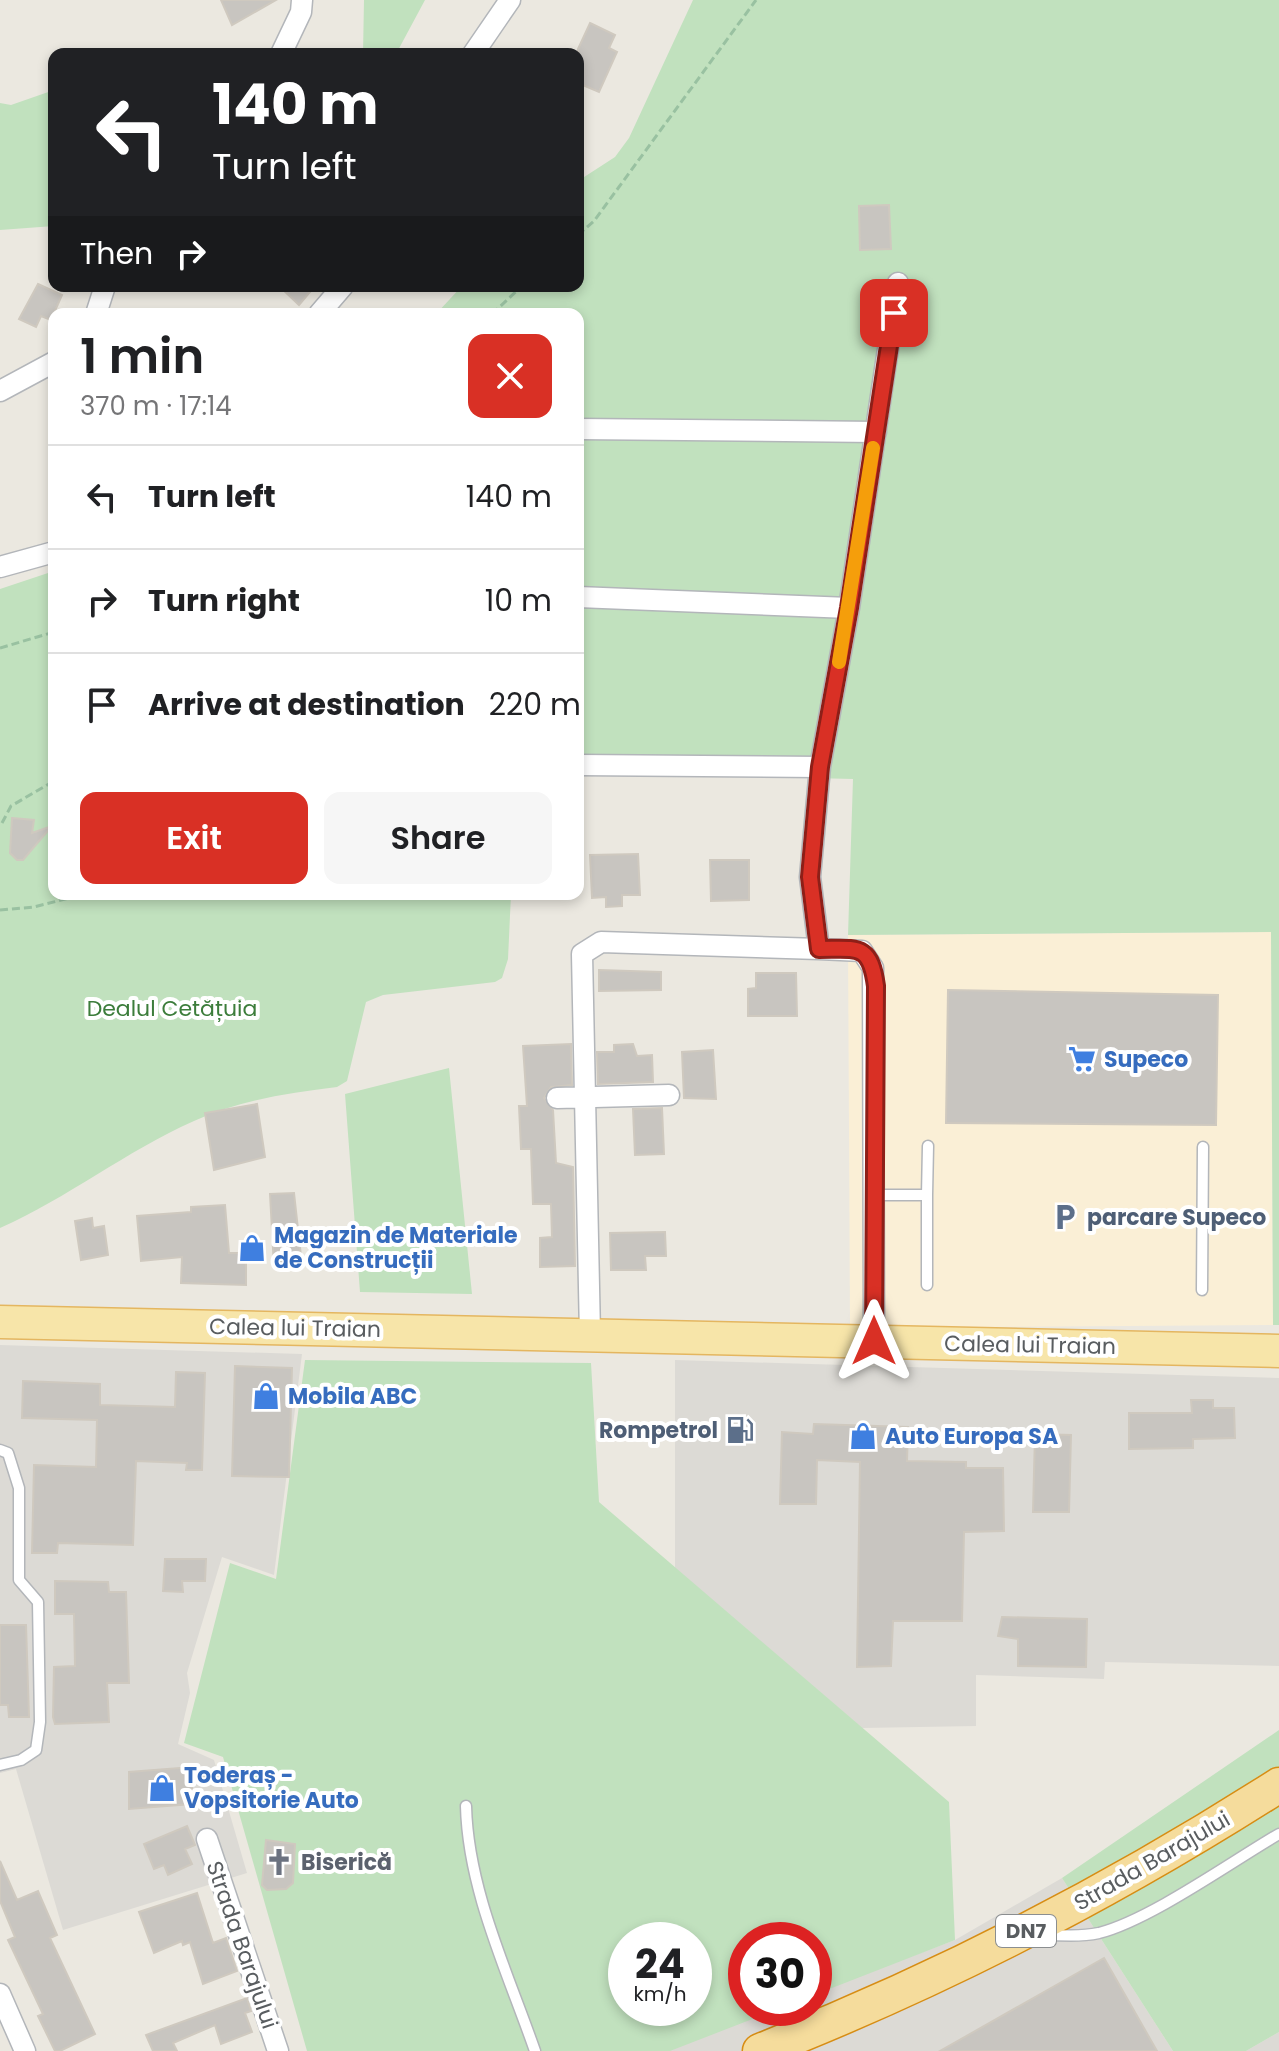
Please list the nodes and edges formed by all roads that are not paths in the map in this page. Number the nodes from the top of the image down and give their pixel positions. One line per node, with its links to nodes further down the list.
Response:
1 (302, 0): 3 (street)
2 (510, 0): 4 (street)
3 (284, 48)
4 (477, 48)
5 (898, 283): 11 (street)
6 (338, 292): 7 (street)
7 (324, 308)
8 (48, 365): 9 (street)
9 (0, 391)
10 (584, 429): 11 (street)
11 (876, 432): 15 (street)
12 (48, 554): 13 (street)
13 (0, 567)
14 (584, 597): 15 (street)
15 (849, 608): 17 (street)
16 (584, 765): 17 (street)
17 (820, 767): 18 (street)
18 (819, 949): 21 (street); 24 (street)
19 (669, 1095): 21 (street)
20 (557, 1098): 21 (street)
21 (586, 1098): 29 (street)
22 (928, 1146): 25 (lane)
23 (1203, 1147): 27 (lane)
24 (874, 1195): 25 (lane); 30 (street)
25 (927, 1195): 26 (lane)
26 (927, 1285)
27 (1202, 1290)
28 (0, 1322): 29 (main road, Calea lui Traian)
29 (590, 1335): 30 (main road, Calea lui Traian)
30 (874, 1341): 31 (main road, Calea lui Traian)
31 (1279, 1351)
32 (0, 1450): 33 (lane)
33 (0, 1765)
34 (1279, 1785): 38 (highway, Strada Barajului / DN7)
35 (466, 1806): 42 (lane)
36 (1279, 1834): 38 (lane)
37 (207, 1839): 41 (street, Strada Barajului)
38 (1024, 1932): 43 (highway, Strada Barajului / DN7)
39 (0, 1994): 40 (street)
40 (25, 2051)
41 (278, 2051)
42 (535, 2051)
43 (760, 2051)

